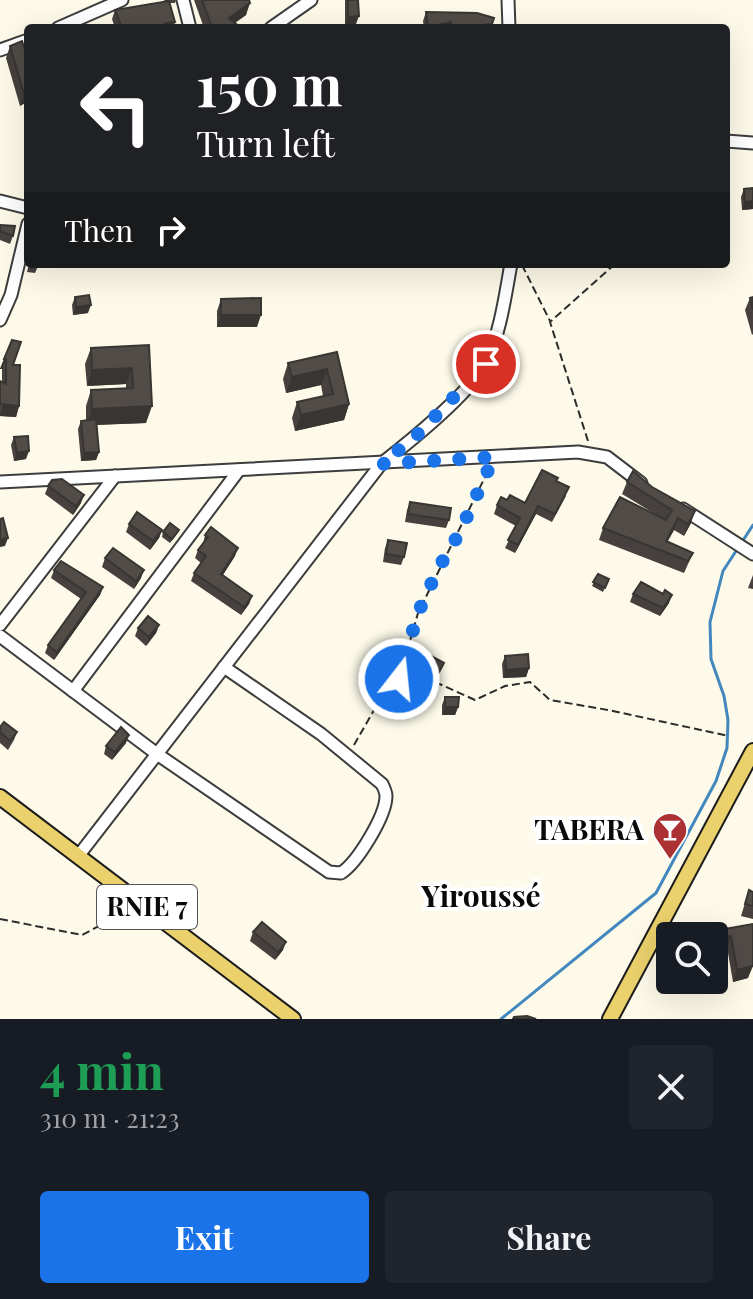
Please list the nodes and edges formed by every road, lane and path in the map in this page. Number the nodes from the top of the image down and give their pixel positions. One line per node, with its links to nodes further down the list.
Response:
1 (122, 0): 6 (street)
2 (183, 0): 7 (street)
3 (311, 0): 5 (street)
4 (508, 0): 9 (street)
5 (291, 6): 8 (street)
6 (67, 24)
7 (189, 24)
8 (275, 24)
9 (509, 24)
10 (24, 41): 11 (street)
11 (0, 50)
12 (730, 141): 13 (street)
13 (753, 143)
14 (0, 201): 15 (street)
15 (24, 207)
16 (24, 241): 20 (street)
17 (510, 268): 24 (street)
18 (524, 268): 21 (path)
19 (611, 268): 21 (path)
20 (0, 320)
21 (550, 322): 22 (path)
22 (591, 453): 23 (street); 28 (street)
23 (494, 457): 24 (street); 39 (path)
24 (381, 464): 25 (street); 33 (street)
25 (239, 470): 26 (street); 35 (street)
26 (115, 476): 27 (street); 31 (street)
27 (0, 482)
28 (652, 492)
29 (666, 499): 30 (street)
30 (753, 554)
31 (0, 625)
32 (0, 636): 35 (street)
33 (224, 667): 38 (street); 39 (street)
34 (435, 682): 36 (path)
35 (73, 691): 38 (street)
36 (729, 736)
37 (753, 751): 45 (main road)
38 (157, 754): 39 (street); 41 (street)
39 (347, 756)
40 (0, 797): 41 (main road, RNIE 7)
41 (79, 855): 42 (main road, RNIE 7)
42 (109, 878): 43 (path); 44 (main road, RNIE 7)
43 (0, 919)
44 (293, 1019)
45 (610, 1019)

